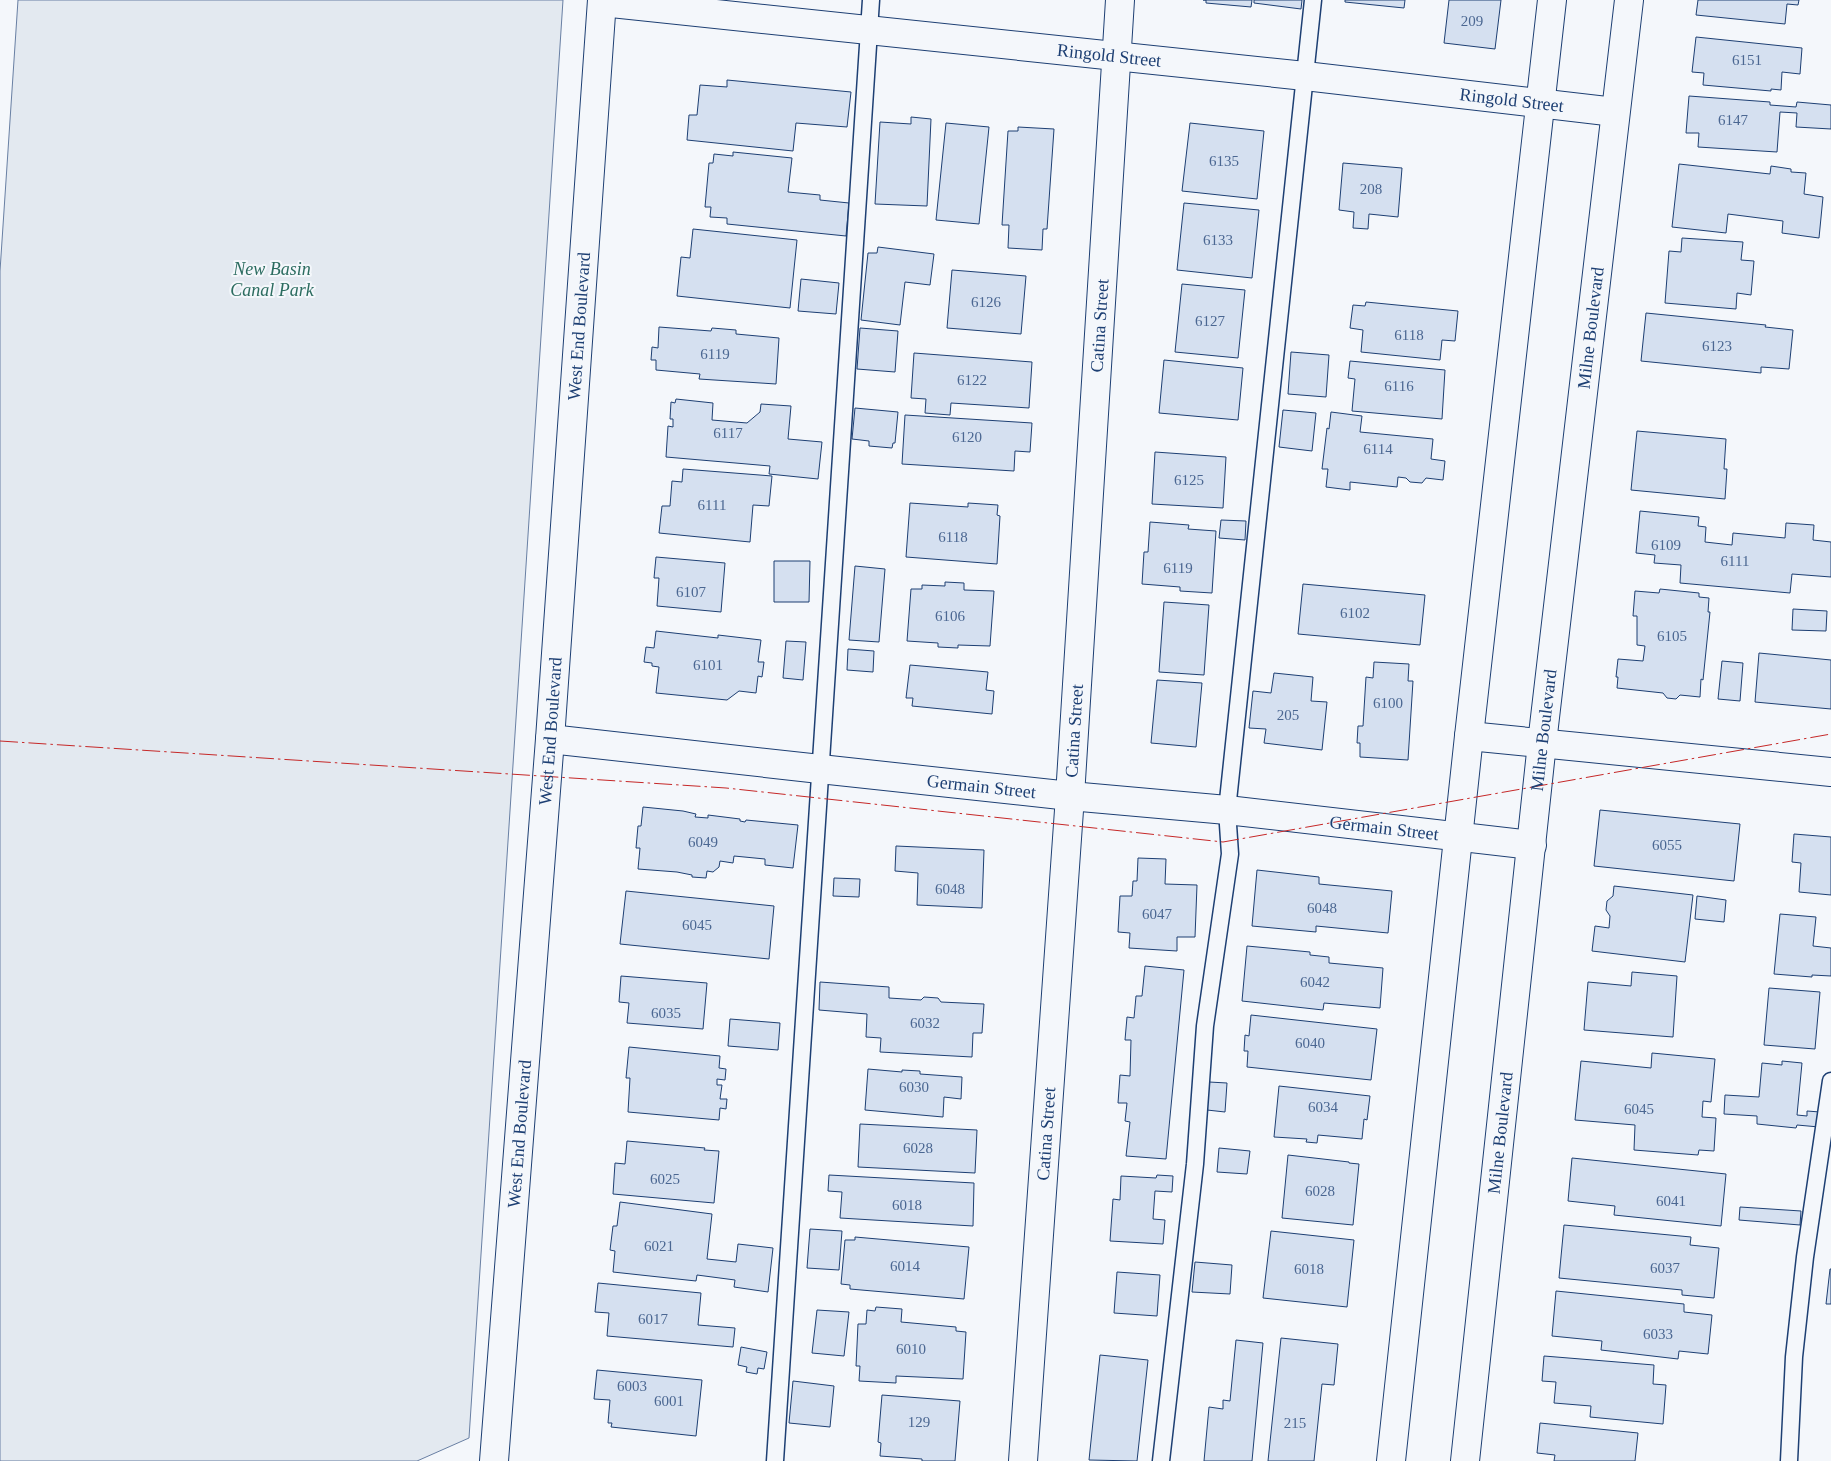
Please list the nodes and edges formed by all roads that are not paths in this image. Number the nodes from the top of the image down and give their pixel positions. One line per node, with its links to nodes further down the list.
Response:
1 (871, 0): 7 (lane)
2 (1120, 0): 8 (street, Catina Street)
3 (1313, 0): 9 (lane)
4 (1552, 0): 10 (street)
5 (1629, 0): 11 (street, Milne Boulevard)
6 (602, 1): 7 (street, Ringold Street); 13 (street, West End Boulevard)
7 (869, 30): 8 (street, Ringold Street); 15 (lane)
8 (1116, 56): 9 (street, Ringold Street); 17 (street, Catina Street)
9 (1304, 76): 10 (street, Ringold Street); 18 (lane)
10 (1540, 103): 11 (street, Ringold Street); 12 (street)
11 (1615, 112): 14 (street, Milne Boulevard)
12 (1469, 736): 14 (street); 19 (street)
13 (550, 739): 15 (street, Germain Street); 22 (street, West End Boulevard)
14 (1542, 743): 16 (street); 20 (street, Milne Boulevard)
15 (820, 770): 17 (street, Germain Street); 23 (lane)
16 (1831, 772)
17 (1070, 796): 18 (street, Germain Street); 24 (street, Catina Street)
18 (1227, 810): 19 (street, Germain Street); 25 (lane)
19 (1459, 837): 20 (street, Germain Street); 26 (street)
20 (1532, 845): 27 (street, Milne Boulevard)
21 (1831, 1081): 28 (lane)
22 (494, 1461)
23 (775, 1461)
24 (1023, 1461)
25 (1161, 1461)
26 (1391, 1461)
27 (1465, 1461)
28 (1789, 1461)

